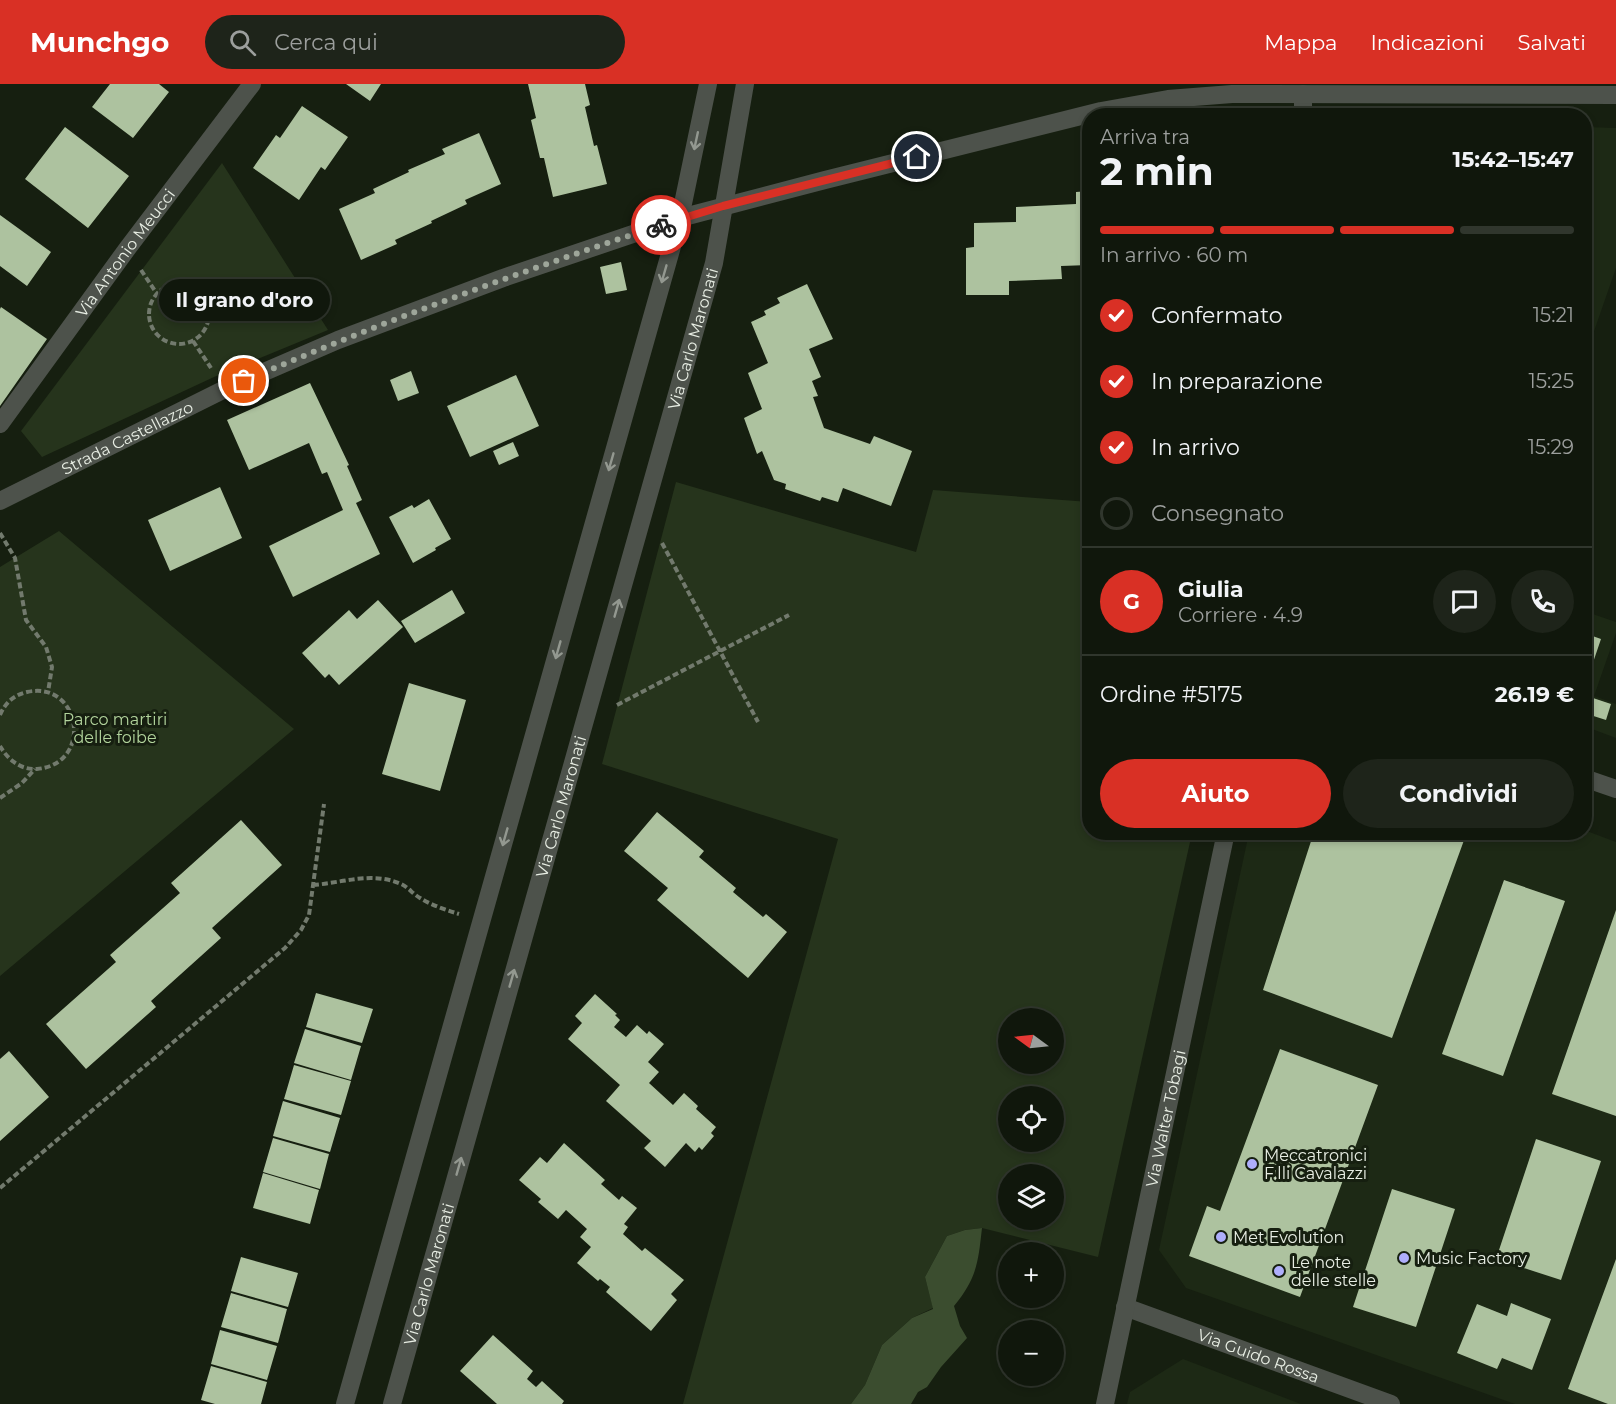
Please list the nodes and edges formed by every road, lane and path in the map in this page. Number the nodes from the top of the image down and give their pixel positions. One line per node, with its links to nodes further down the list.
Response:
1 (252, 84): 14 (street, Via Antonio Meucci)
2 (708, 84): 11 (street, one-way to 11)
3 (745, 84): 10 (street, Via Carlo Maronati)
4 (1167, 92): 5 (street, Strada Castellazzo); 7 (street, Strada Castellazzo)
5 (1303, 94): 6 (street, Strada Castellazzo); 8 (street)
6 (1616, 95)
7 (1111, 108)
8 (1303, 108)
9 (1082, 116): 10 (street, Strada Castellazzo)
10 (723, 206): 11 (street, Strada Castellazzo); 16 (street, Via Carlo Maronati)
11 (680, 218): 13 (street, Strada Castellazzo); 36 (street, one-way to 36)
12 (193, 341): 12 (path); 13 (path)
13 (225, 389): 15 (street, Strada Castellazzo)
14 (0, 424)
15 (0, 501)
16 (644, 510): 19 (path); 23 (street, Via Carlo Maronati, one-way to 16)
17 (0, 533): 20 (path)
18 (789, 615): 19 (path)
19 (720, 651): 23 (path); 24 (path)
20 (48, 692): 21 (path); 26 (path)
21 (2, 709): 22 (path)
22 (0, 715)
23 (585, 722): 37 (street, Via Carlo Maronati, one-way to 23)
24 (758, 722)
25 (0, 747): 26 (path)
26 (36, 769): 29 (path)
27 (1592, 781): 28 (street)
28 (1616, 789)
29 (0, 798)
30 (324, 804): 32 (path)
31 (1224, 840): 35 (street, Via Walter Tobagi)
32 (313, 885): 33 (path); 34 (path)
33 (447, 911)
34 (0, 1188)
35 (1125, 1307): 38 (street, Via Walter Tobagi); 39 (street, Via Guido Rossa)
36 (345, 1404)
37 (392, 1404)
38 (1105, 1404)
39 (1391, 1404)

